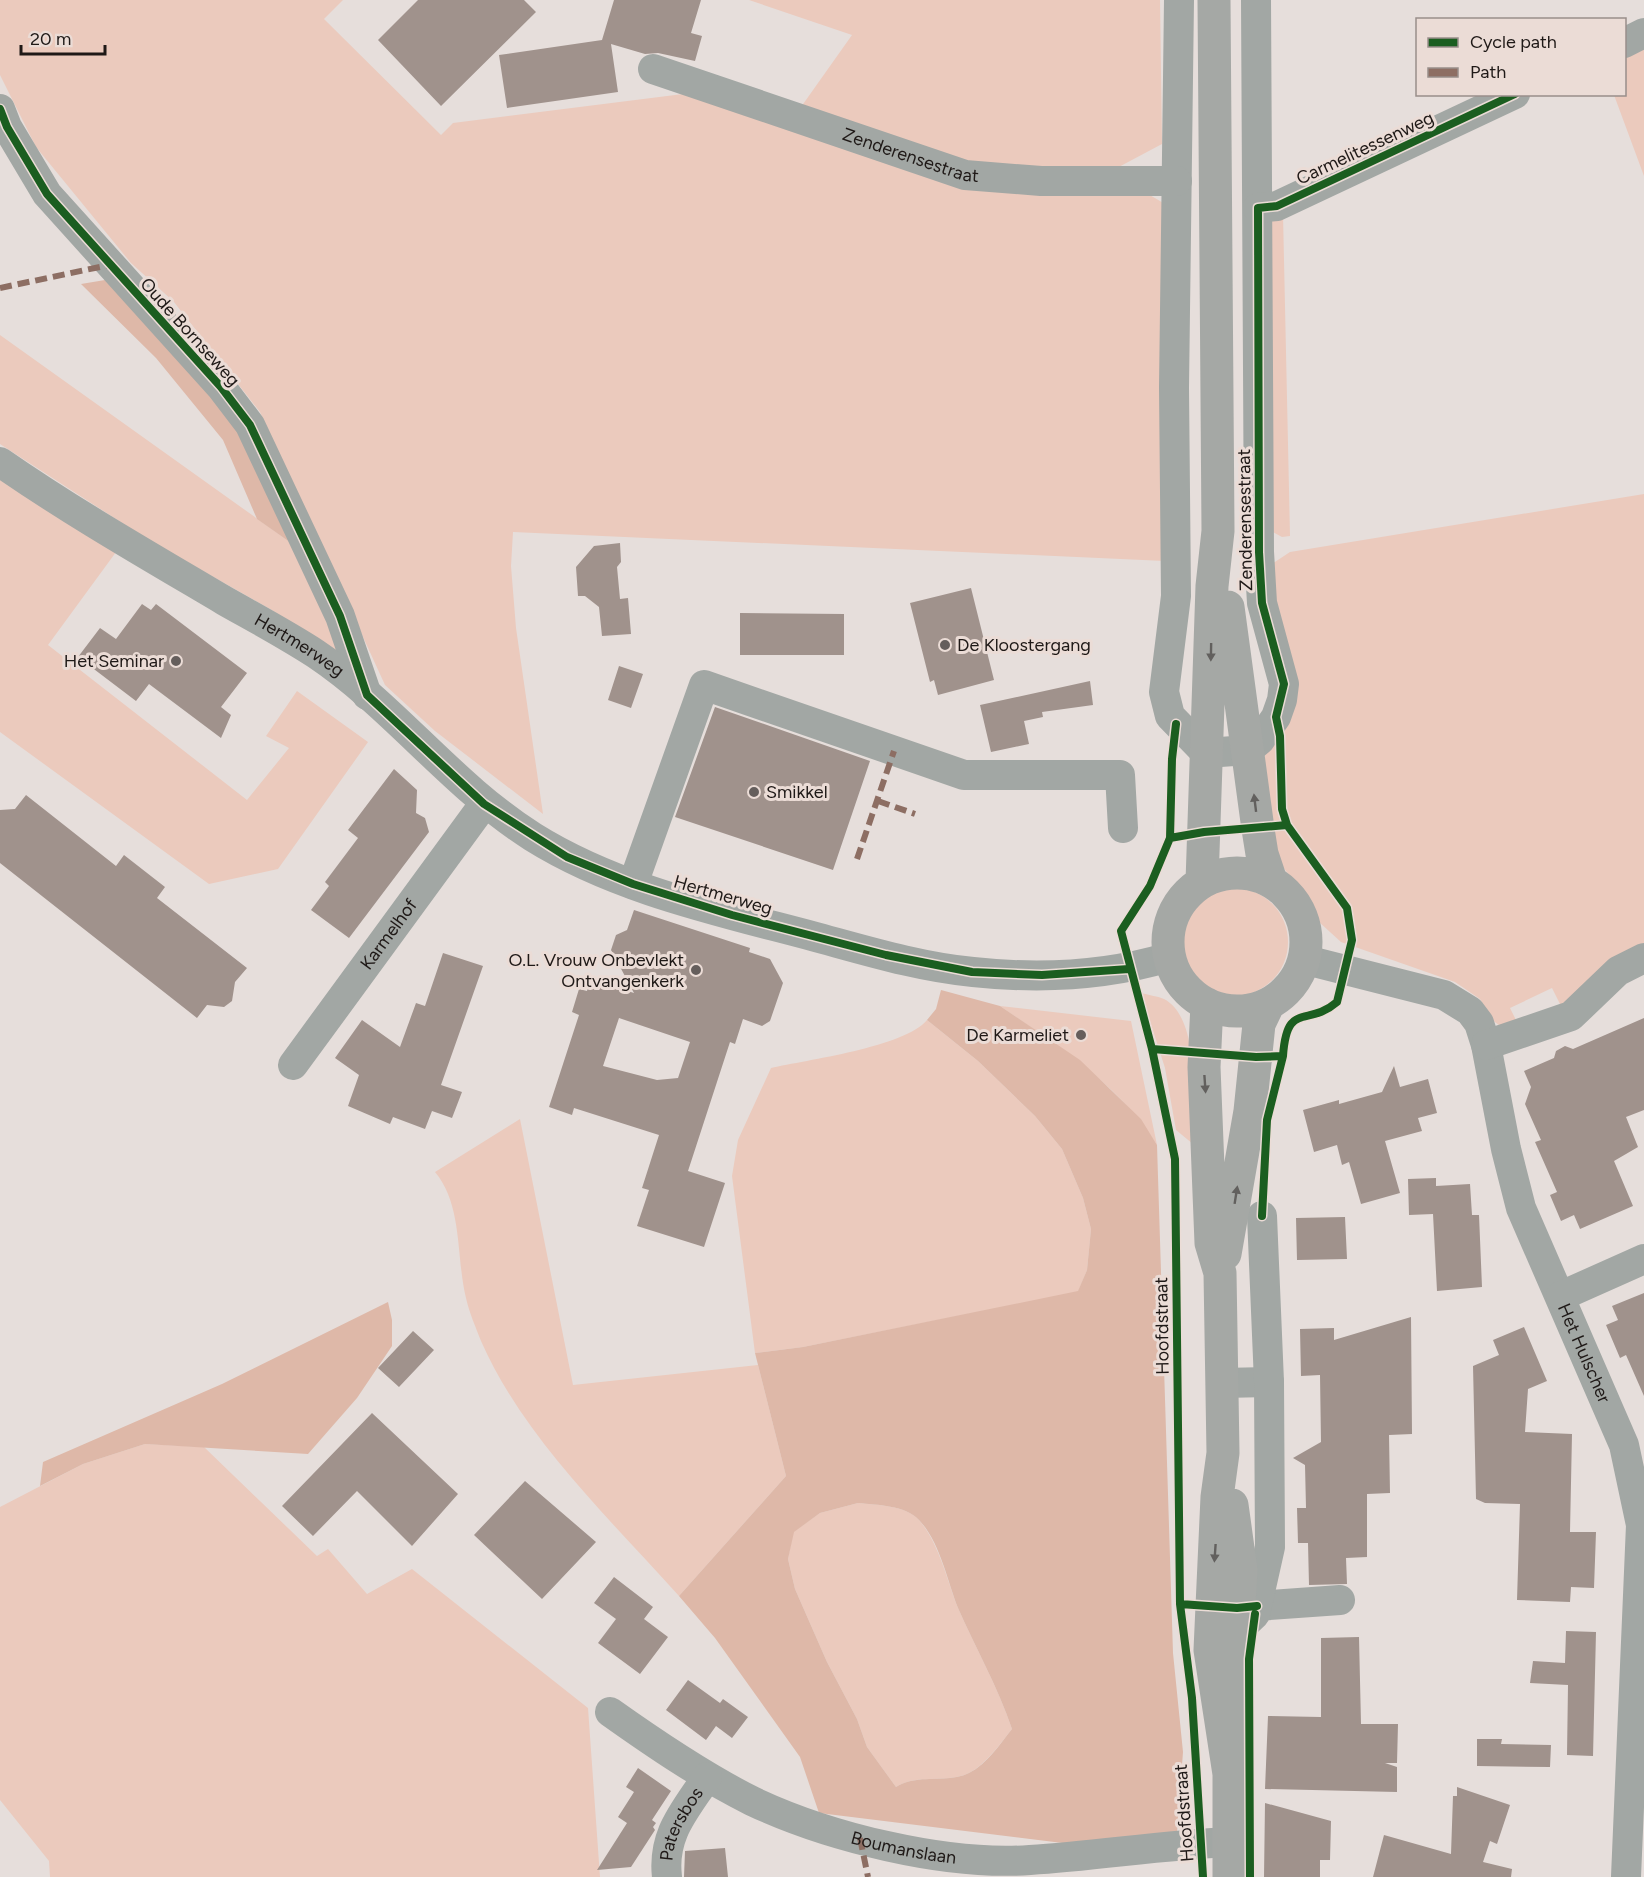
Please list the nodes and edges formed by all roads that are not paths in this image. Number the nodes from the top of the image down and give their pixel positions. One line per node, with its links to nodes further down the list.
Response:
1 (1179, 0): 9 (street)
2 (1214, 0): 12 (main road, Zenderensestraat)
3 (1256, 0): 10 (street, Zenderensestraat)
4 (1644, 33): 5 (street)
5 (1626, 42)
6 (653, 69): 9 (street, Zenderensestraat)
7 (1511, 96): 10 (street, Carmelitessenweg)
8 (0, 109): 13 (street, Oude Bornseweg)
9 (1177, 181): 15 (street)
10 (1258, 208): 14 (street, Zenderensestraat)
11 (0, 462): 13 (street, Hertmerweg)
12 (1218, 531): 14 (main road, Zenderensestraat); 15 (main road, Zenderensestraat, one-way to 15)
13 (367, 695): 16 (street, Hertmerweg)
14 (1248, 750): 15 (street); 18 (main road, Zenderensestraat, one-way to 14)
15 (1206, 753): 19 (main road, Zenderensestraat)
16 (484, 804): 20 (street, Hertmerweg); 27 (street, Karmelhof)
17 (1123, 828): 20 (street)
18 (1271, 881): 19 (main road); 23 (main road)
19 (1202, 882): 21 (main road)
20 (633, 884): 21 (street, Hertmerweg)
21 (1169, 957): 24 (main road)
22 (1644, 958): 26 (street)
23 (1306, 960): 25 (main road); 26 (street, Het Hulscher)
24 (1207, 1004): 25 (main road); 30 (main road, one-way to 30)
25 (1268, 1005): 30 (main road, one-way to 25)
26 (1486, 1045): 31 (street, Het Hulscher)
27 (293, 1065)
28 (1262, 1216): 32 (street)
29 (1644, 1259): 31 (street)
30 (1220, 1273): 33 (main road)
31 (1562, 1296): 35 (street, Het Hulscher)
32 (1269, 1382): 33 (street); 37 (street)
33 (1222, 1383): 34 (main road)
34 (1223, 1453): 38 (main road); 40 (main road, one-way to 40)
35 (1643, 1524): 42 (street, Het Hulscher)
36 (1340, 1600): 37 (street)
37 (1257, 1606): 38 (street)
38 (1236, 1632): 40 (main road)
39 (610, 1712): 41 (street, Boumanslaan)
40 (1229, 1774): 43 (main road)
41 (707, 1777): 43 (street, Boumanslaan); 44 (street, Patersbos)
42 (1637, 1809): 45 (street, Het Hulscher)
43 (1226, 1866)
44 (667, 1877)
45 (1626, 1877)

